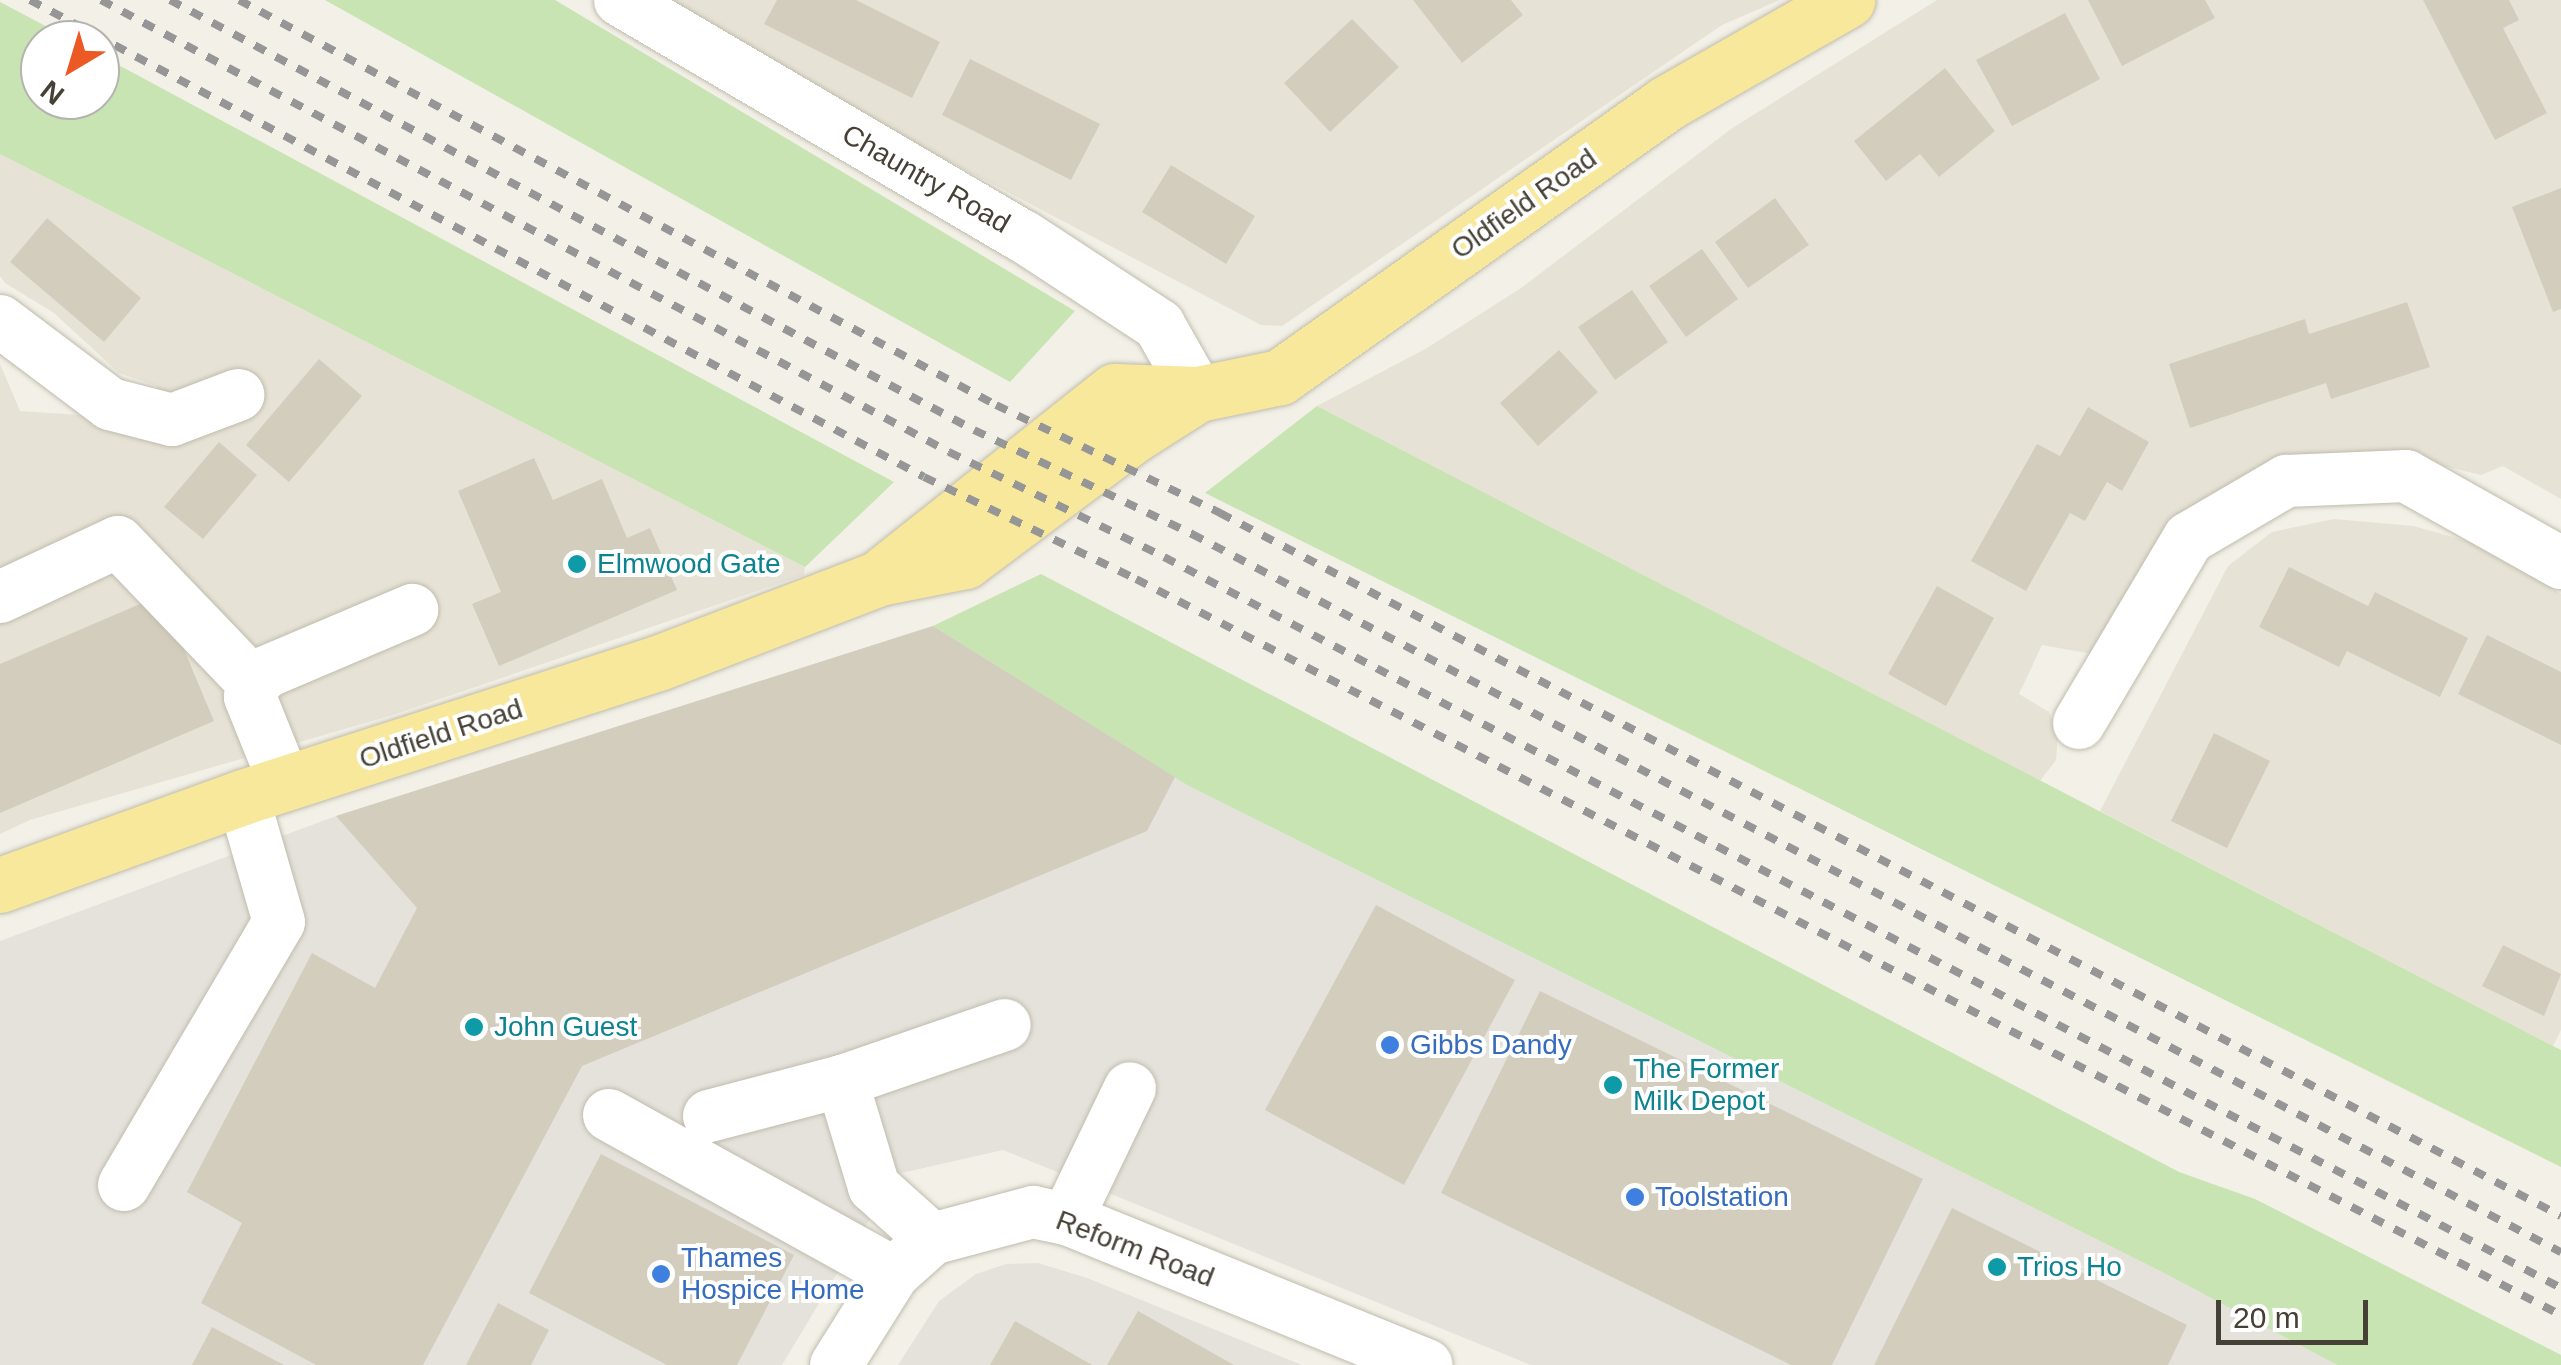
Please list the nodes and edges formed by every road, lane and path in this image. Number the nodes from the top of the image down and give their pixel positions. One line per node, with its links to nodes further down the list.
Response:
1 (620, 0): 4 (street, Chauntry Road)
2 (1847, 0): 4 (main road, Oldfield Road)
3 (0, 321): 5 (street)
4 (1198, 394): 11 (main road, Oldfield Road)
5 (238, 396)
6 (2561, 563): 10 (street)
7 (0, 597): 9 (street)
8 (412, 610): 9 (street)
9 (254, 684): 11 (street)
10 (2079, 723)
11 (264, 791): 12 (main road, Oldfield Road); 18 (street)
12 (0, 885)
13 (1004, 1025): 14 (street)
14 (842, 1081): 17 (street); 20 (street)
15 (1130, 1088): 19 (street)
16 (610, 1115): 21 (street)
17 (709, 1116)
18 (124, 1186)
19 (1068, 1219): 20 (street, Reform Road); 23 (street, Reform Road)
20 (932, 1239): 21 (street, Reform Road)
21 (894, 1273): 22 (street, Reform Road)
22 (836, 1365)
23 (1426, 1365)

